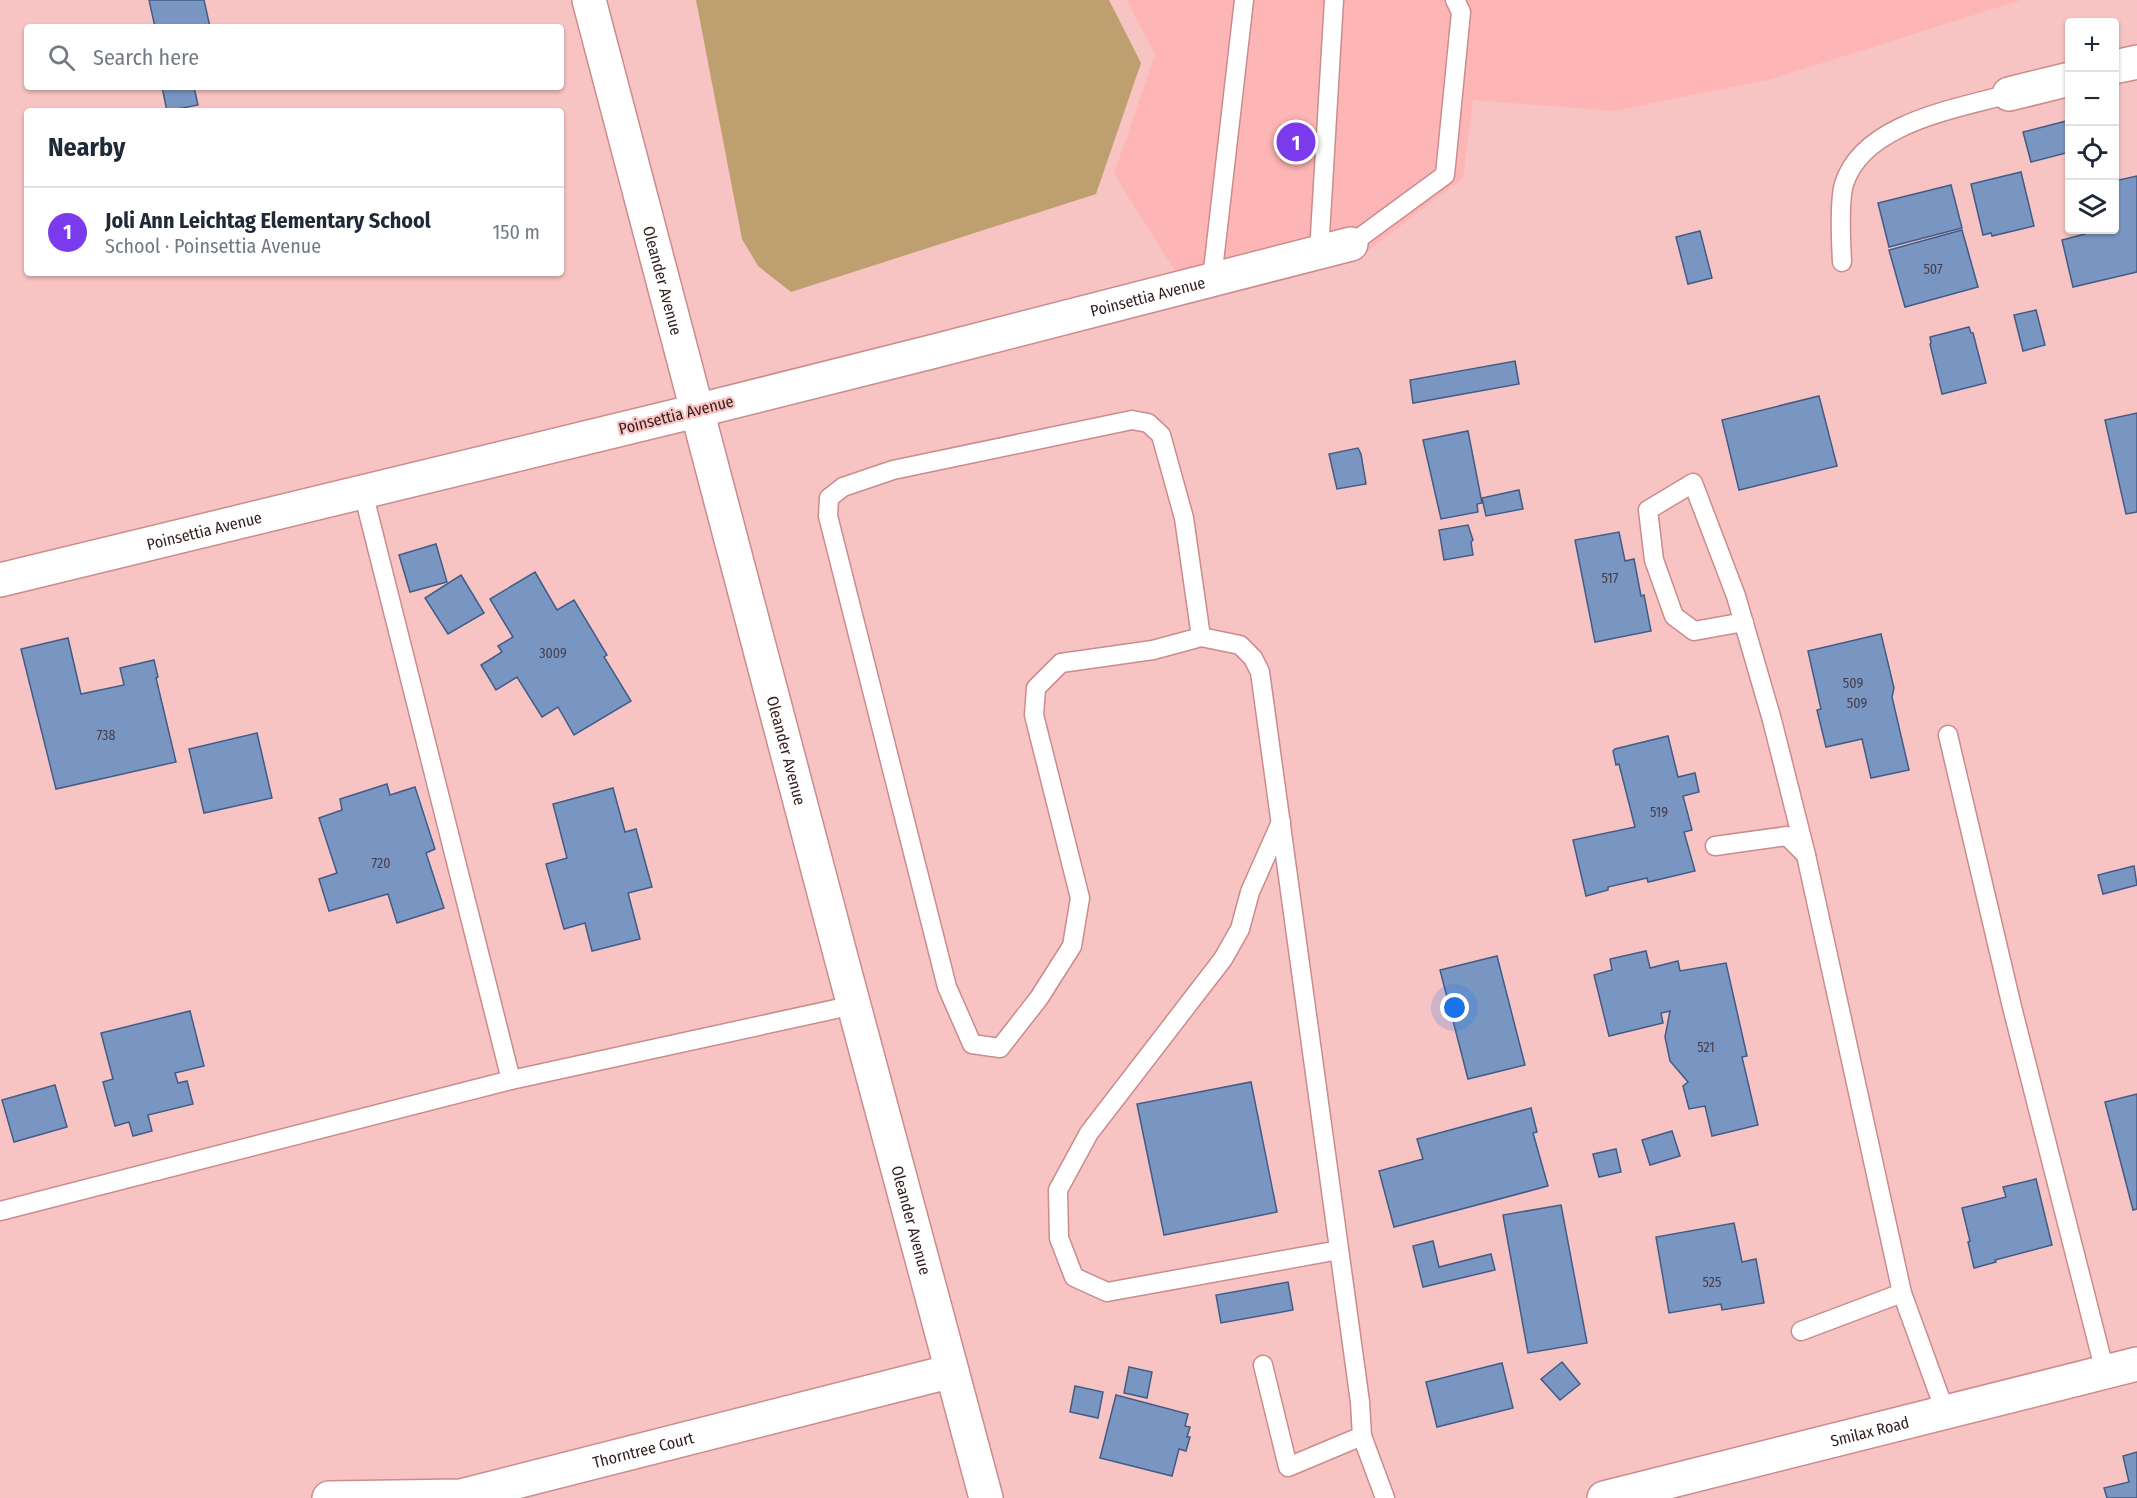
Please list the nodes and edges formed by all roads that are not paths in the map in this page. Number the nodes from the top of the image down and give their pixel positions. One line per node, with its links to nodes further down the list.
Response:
1 (589, 0): 13 (street, Oleander Avenue)
2 (1244, 0): 12 (lane)
3 (1334, 0): 10 (lane)
4 (1455, 0): 9 (lane)
5 (2137, 62): 6 (street)
6 (2119, 67)
7 (2065, 80): 8 (street)
8 (2010, 94): 11 (lane)
9 (1351, 243): 10 (street, Poinsettia Avenue)
10 (1319, 252): 12 (street, Poinsettia Avenue)
11 (1842, 262)
12 (1212, 279): 13 (street, Poinsettia Avenue)
13 (696, 411): 14 (street, Poinsettia Avenue); 22 (street, Oleander Avenue)
14 (363, 492): 15 (street, Poinsettia Avenue); 23 (lane)
15 (0, 580)
16 (1744, 622): 16 (lane); 21 (lane)
17 (1201, 637): 17 (lane); 19 (lane)
18 (1948, 735): 31 (lane)
19 (1281, 822): 25 (lane); 25 (lane)
20 (1715, 846): 21 (lane)
21 (1806, 855): 26 (lane)
22 (854, 1005): 23 (lane); 30 (street, Oleander Avenue)
23 (511, 1080): 24 (lane)
24 (0, 1211)
25 (1339, 1250): 33 (lane)
26 (1902, 1293): 27 (lane); 32 (lane)
27 (1801, 1330)
28 (2137, 1364): 31 (street, Smilax Road)
29 (1263, 1365): 33 (lane)
30 (952, 1371): 34 (street, Thorntree Court); 35 (street, Oleander Avenue)
31 (2105, 1372): 32 (street, Smilax Road)
32 (1946, 1414): 37 (street, Smilax Road)
33 (1362, 1436): 36 (lane)
34 (329, 1498)
35 (986, 1498)
36 (1385, 1498)
37 (1604, 1498)

